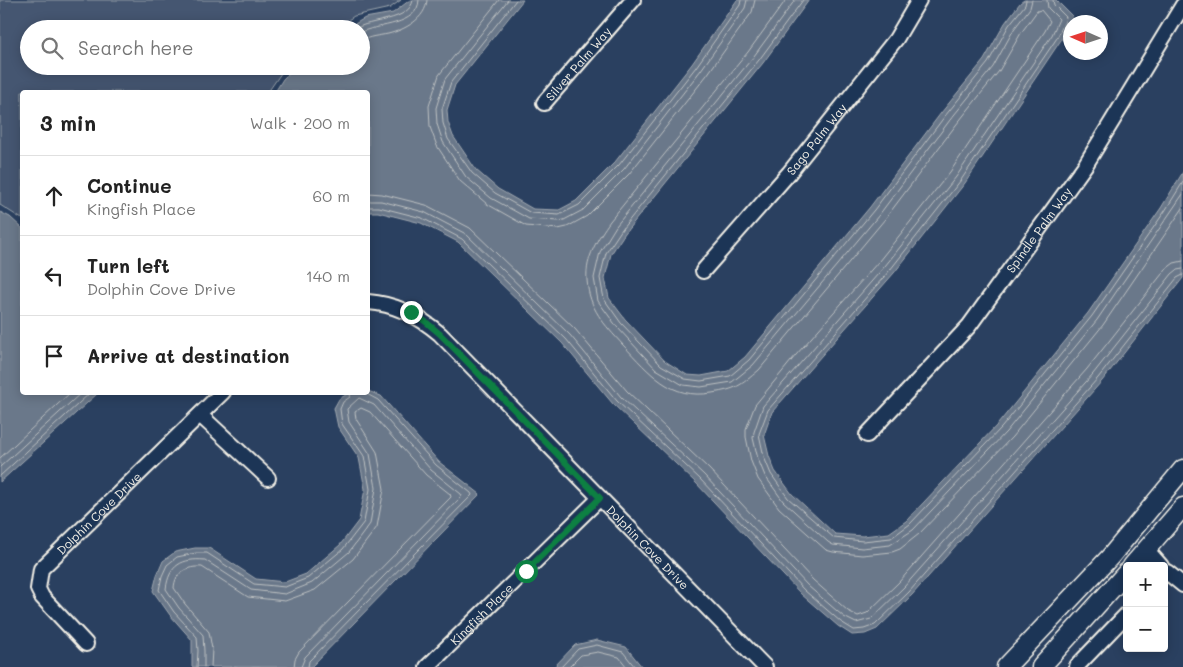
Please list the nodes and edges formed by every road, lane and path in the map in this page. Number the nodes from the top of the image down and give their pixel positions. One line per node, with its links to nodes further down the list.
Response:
1 (633, 0): 4 (street, Silver Palm Way)
2 (920, 0): 5 (street, Sago Palm Way)
3 (1183, 5): 9 (street, Spindle Palm Way)
4 (544, 103)
5 (703, 271)
6 (370, 302): 12 (street, Dolphin Cove Drive)
7 (220, 395): 8 (street, Dolphin Cove Drive)
8 (200, 415): 11 (street); 21 (street, Dolphin Cove Drive)
9 (867, 435)
10 (1183, 469): 25 (main road)
11 (268, 478)
12 (600, 498): 23 (street, Kingfish Place); 24 (street, Dolphin Cove Drive)
13 (1183, 507): 14 (main road)
14 (1147, 550): 15 (main road); 16 (street)
15 (1136, 562)
16 (1157, 562)
17 (1168, 574): 19 (street)
18 (1123, 576): 26 (main road)
19 (1183, 585)
20 (1123, 618): 22 (street)
21 (86, 644)
22 (1077, 666)
23 (427, 667)
24 (765, 667)
25 (1006, 667)
26 (1041, 667)

